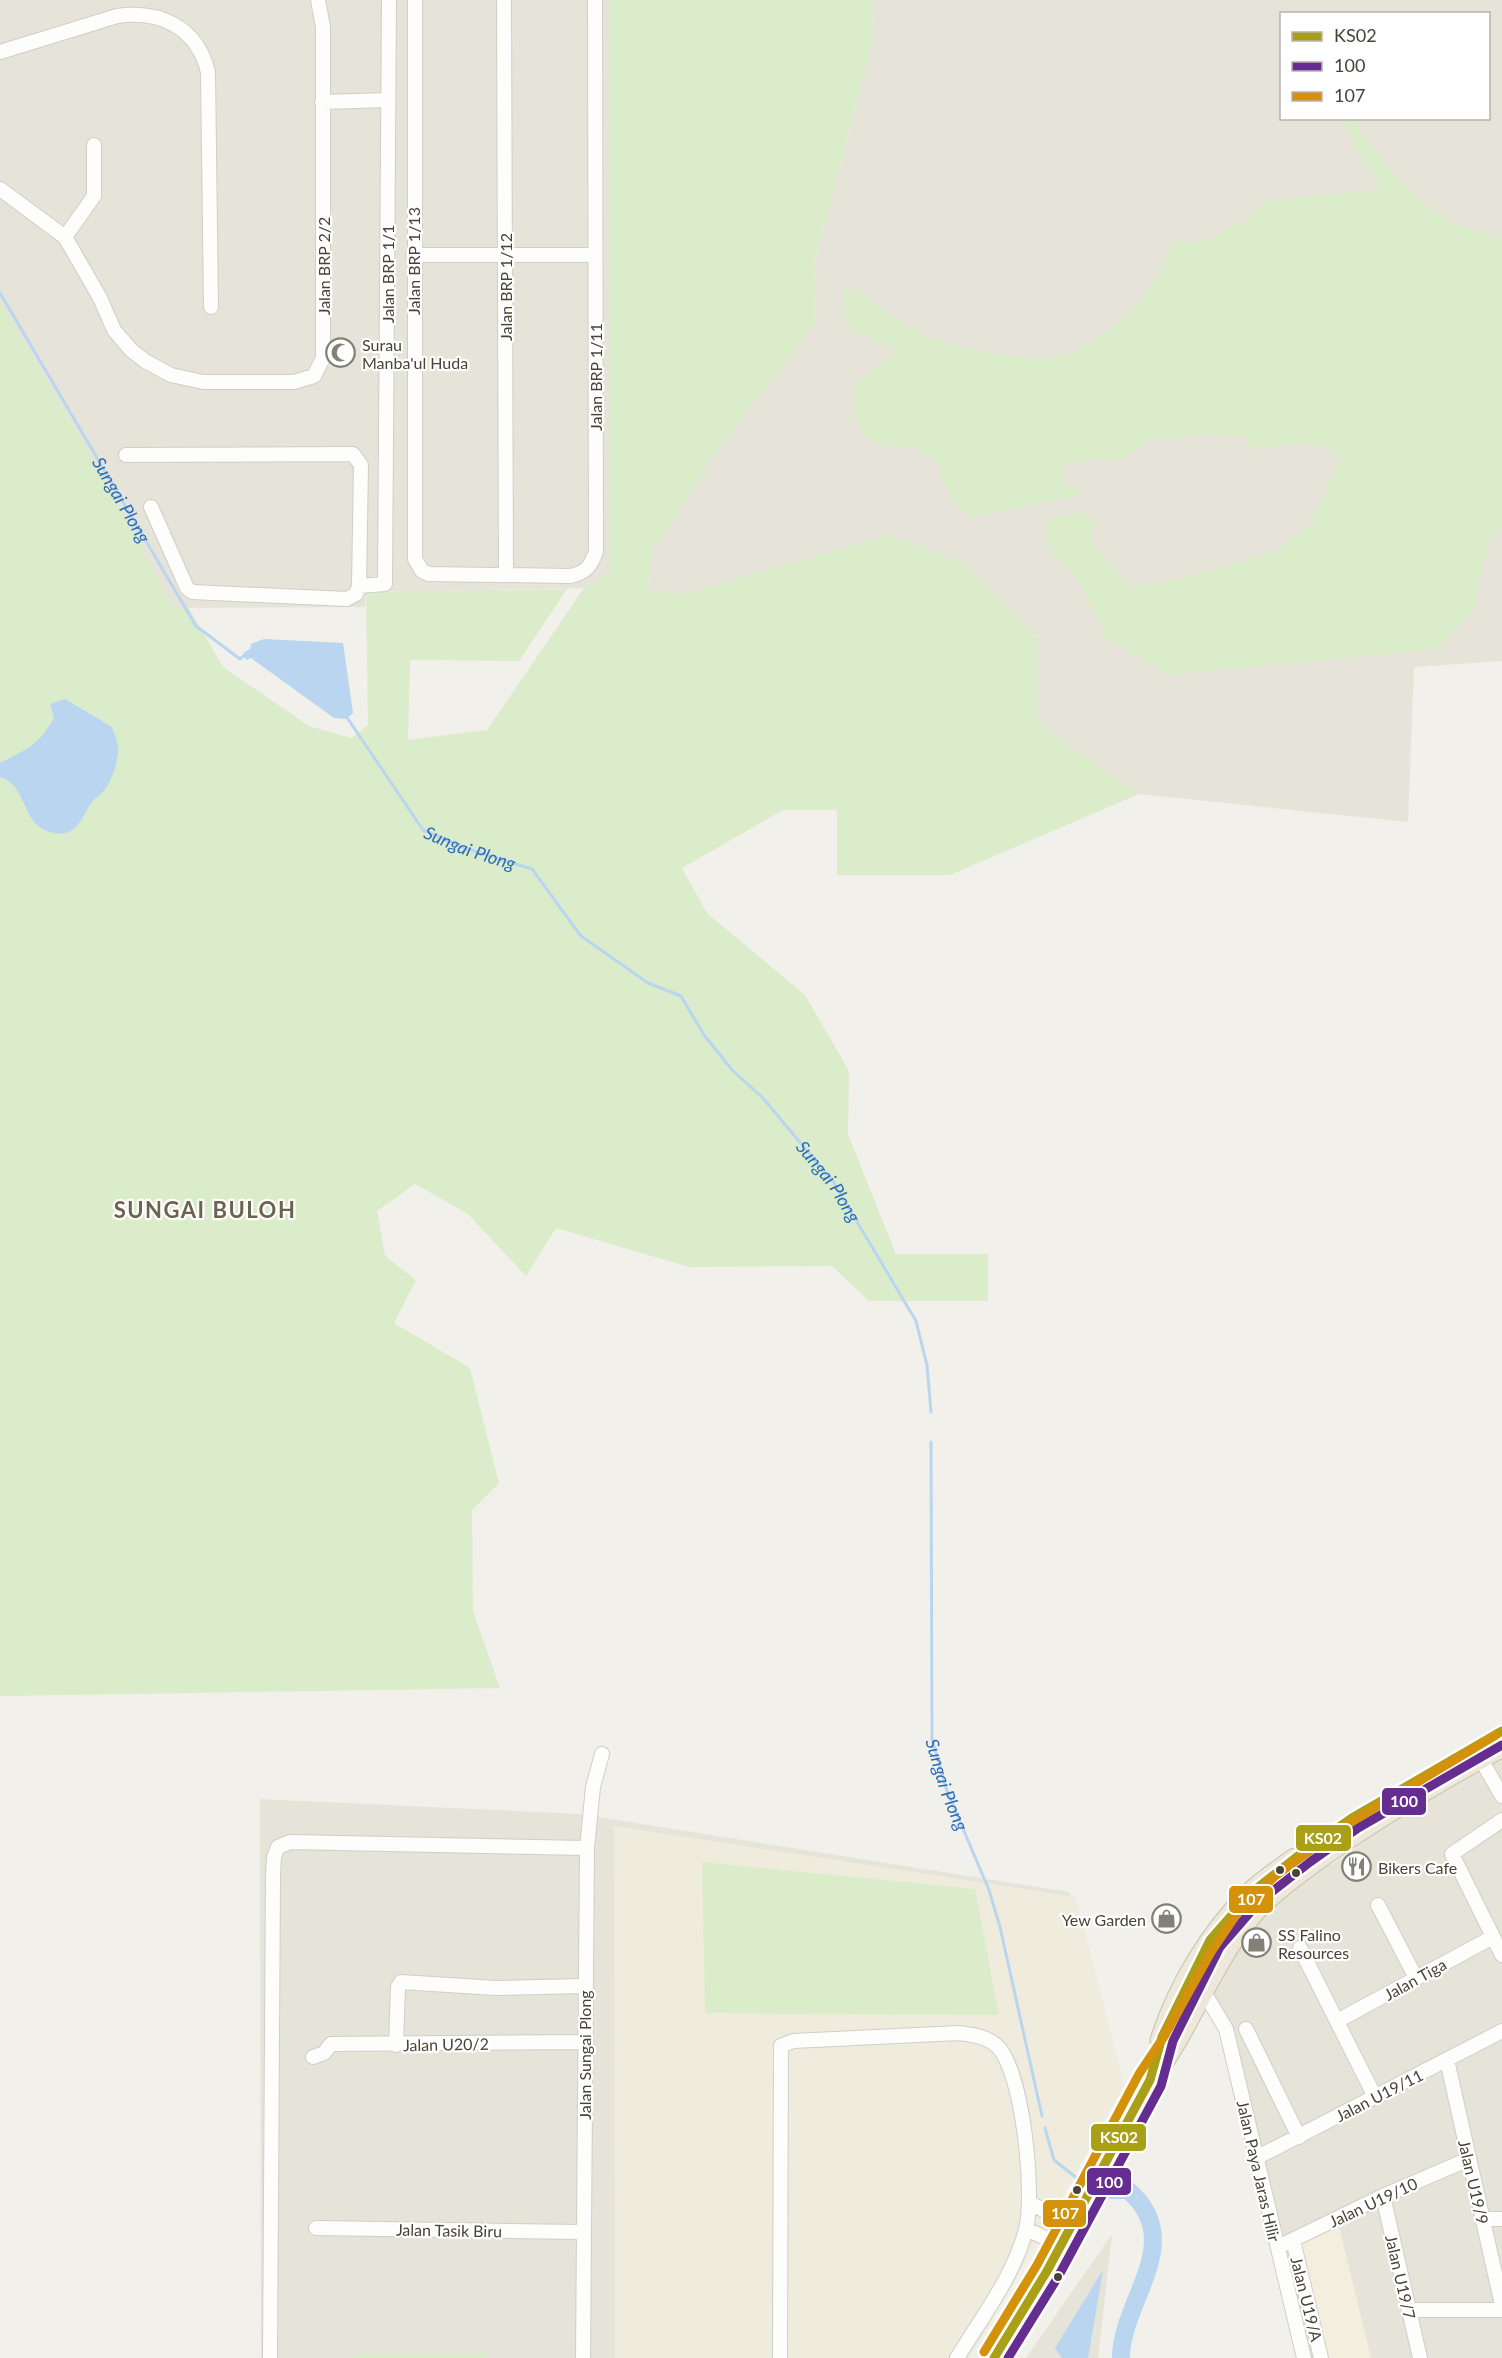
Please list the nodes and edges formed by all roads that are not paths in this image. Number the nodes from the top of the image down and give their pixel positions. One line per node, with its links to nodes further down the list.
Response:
1 (318, 0): 8 (street, Jalan BRP 2/2)
2 (389, 0): 7 (street, Jalan BRP 1/1)
3 (415, 0): 12 (street, Jalan BRP 1/13)
4 (504, 0): 13 (street, Jalan BRP 1/12)
5 (595, 0): 14 (street, Jalan BRP 1/11)
6 (0, 52): 15 (street)
7 (388, 100): 8 (street); 19 (street, Jalan BRP 1/1)
8 (322, 102): 11 (street, Jalan BRP 2/2)
9 (93, 145): 11 (street)
10 (0, 189): 11 (street, Jalan BRP 2/2)
11 (65, 237)
12 (413, 255): 13 (street); 18 (street, Jalan BRP 1/13)
13 (505, 255): 14 (street); 21 (street, Jalan BRP 1/12)
14 (595, 255): 21 (street, Jalan BRP 1/11)
15 (211, 307)
16 (126, 455): 20 (street)
17 (151, 507): 22 (street)
18 (415, 559): 21 (street, Jalan BRP 1/11)
19 (385, 564): 20 (street); 22 (street, Jalan BRP 1/1)
20 (359, 565): 22 (street)
21 (506, 573)
22 (359, 586)
23 (1502, 1731): 31 (highway)
24 (1502, 1746): 26 (highway)
25 (602, 1754): 30 (street, Jalan Sungai Plong)
26 (1480, 1758): 27 (street); 37 (highway)
27 (1497, 1776): 28 (street)
28 (1502, 1796)
29 (1502, 1820): 33 (street)
30 (587, 1848): 36 (street, Jalan Sungai Plong); 67 (street)
31 (1252, 1892): 37 (highway); 43 (highway)
32 (1378, 1905): 35 (street)
33 (1498, 1944): 35 (street, Jalan Tiga)
34 (1300, 1948): 38 (street)
35 (1416, 1978): 38 (street, Jalan Tiga)
36 (584, 1986): 44 (street, Jalan Sungai Plong); 45 (street)
37 (1202, 1989): 39 (highway); 40 (street, Jalan Paya Jaras Hilir); 43 (highway)
38 (1337, 2021): 49 (street)
39 (1183, 2025): 40 (street); 48 (highway)
40 (1226, 2029): 51 (street, Jalan Paya Jaras Hilir)
41 (1246, 2029): 50 (street)
42 (1502, 2031): 47 (street, Jalan U19/11)
43 (1162, 2037): 48 (highway)
44 (584, 2042): 45 (street, Jalan U20/2); 60 (street, Jalan Sungai Plong)
45 (396, 2045): 46 (street, Jalan U20/2)
46 (313, 2057)
47 (1447, 2060): 49 (street, Jalan U19/11); 52 (street, Jalan U19/9)
48 (1150, 2080): 57 (highway)
49 (1376, 2097): 50 (street, Jalan U19/11)
50 (1299, 2137): 51 (street, Jalan U19/11)
51 (1256, 2158): 63 (street, Jalan Paya Jaras Hilir)
52 (1469, 2159): 53 (street, Jalan U19/10); 55 (street, Jalan U19/9)
53 (1383, 2196): 61 (street, Jalan U19/10); 65 (street, Jalan U19/7)
54 (1032, 2204): 57 (street); 59 (street); 69 (street)
55 (1483, 2219): 56 (street); 64 (street, Jalan U19/9)
56 (1502, 2219)
57 (1072, 2225): 62 (highway)
58 (316, 2228): 60 (street, Jalan Tasik Biru)
59 (1026, 2229): 62 (street); 70 (street)
60 (583, 2232): 68 (street, Jalan Sungai Plong)
61 (1293, 2240): 63 (street, Jalan U19/10); 73 (street, Jalan U19/A)
62 (1060, 2246): 71 (highway)
63 (1278, 2247): 72 (street, Jalan Paya Jaras Hilir)
64 (1502, 2305)
65 (1409, 2310): 66 (street); 74 (street, Jalan U19/7)
66 (1502, 2310)
67 (270, 2358)
68 (583, 2358)
69 (780, 2358)
70 (957, 2358)
71 (994, 2358)
72 (1304, 2358)
73 (1321, 2358)
74 (1420, 2358)

